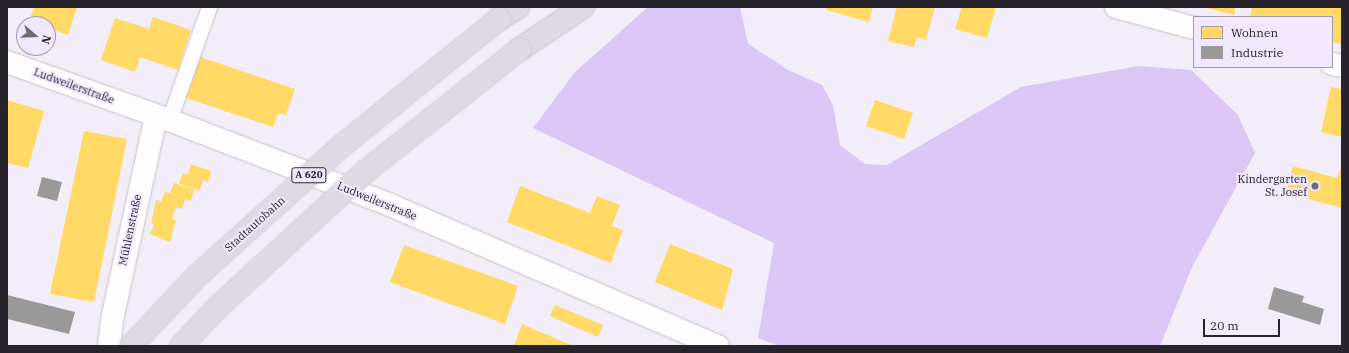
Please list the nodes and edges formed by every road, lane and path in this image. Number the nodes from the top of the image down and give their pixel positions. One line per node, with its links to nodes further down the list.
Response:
1 (209, 7): 7 (lane)
2 (518, 7): 9 (highway, Stadtautobahn / A 620, bridge)
3 (583, 7): 10 (highway, bridge)
4 (1116, 7): 5 (main road)
5 (1193, 28)
6 (7, 62): 7 (main road, Ludweilerstraße)
7 (163, 118): 8 (main road, Mühlenstraße); 11 (main road, Ludweilerstraße)
8 (109, 346)
9 (132, 346)
10 (181, 346)
11 (718, 346)

